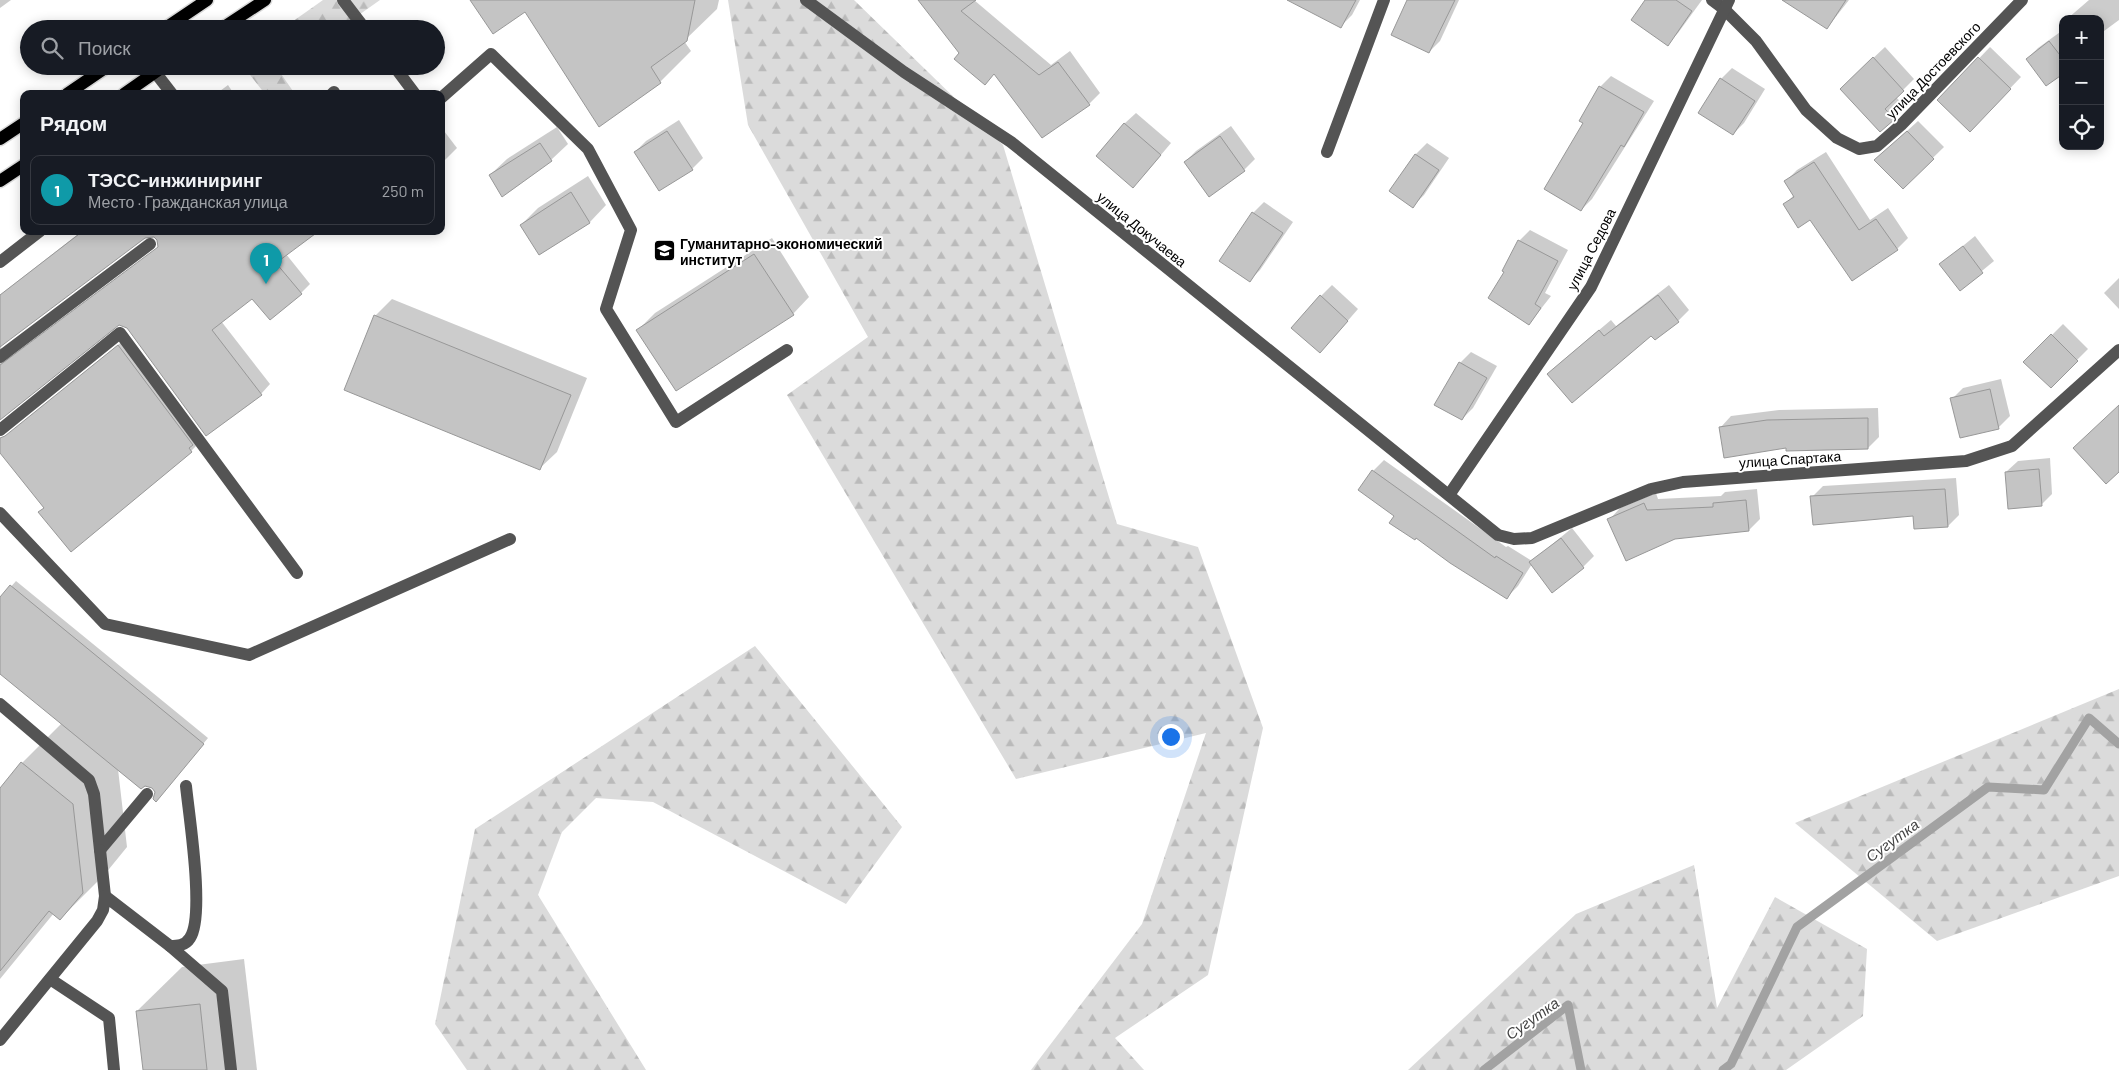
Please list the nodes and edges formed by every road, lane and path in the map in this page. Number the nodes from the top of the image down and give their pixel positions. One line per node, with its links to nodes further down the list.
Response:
1 (207, 0): 9 (main road)
2 (265, 0): 10 (main road)
3 (343, 0): 11 (street)
4 (806, 0): 33 (street, улица Докучаева)
5 (1384, 0): 23 (street)
6 (1712, 0): 8 (street)
7 (2022, 0): 8 (street, улица Достоевского)
8 (1726, 4): 33 (street, улица Седова)
9 (177, 20)
10 (235, 20)
11 (358, 20)
12 (95, 75): 16 (main road)
13 (151, 75): 17 (main road)
14 (163, 75): 18 (street)
15 (401, 75): 19 (street)
16 (73, 90)
17 (130, 90)
18 (170, 90)
19 (412, 90)
20 (445, 94): 29 (street)
21 (20, 126): 22 (main road)
22 (0, 139)
23 (1326, 152)
24 (20, 167): 25 (main road)
25 (0, 181)
26 (35, 235): 28 (street)
27 (150, 244): 31 (street)
28 (0, 262)
29 (787, 350)
30 (2119, 350): 33 (street, улица Спартака)
31 (0, 356)
32 (0, 430): 36 (street)
33 (1449, 495)
34 (0, 513): 35 (street)
35 (510, 540)
36 (296, 573)
37 (2, 711): 40 (street)
38 (186, 786): 42 (street)
39 (147, 794): 40 (street)
40 (100, 850): 41 (street)
41 (105, 896): 42 (street); 43 (street)
42 (170, 946): 46 (street)
43 (50, 979): 44 (street); 45 (street)
44 (0, 1040)
45 (114, 1070)
46 (231, 1070)

